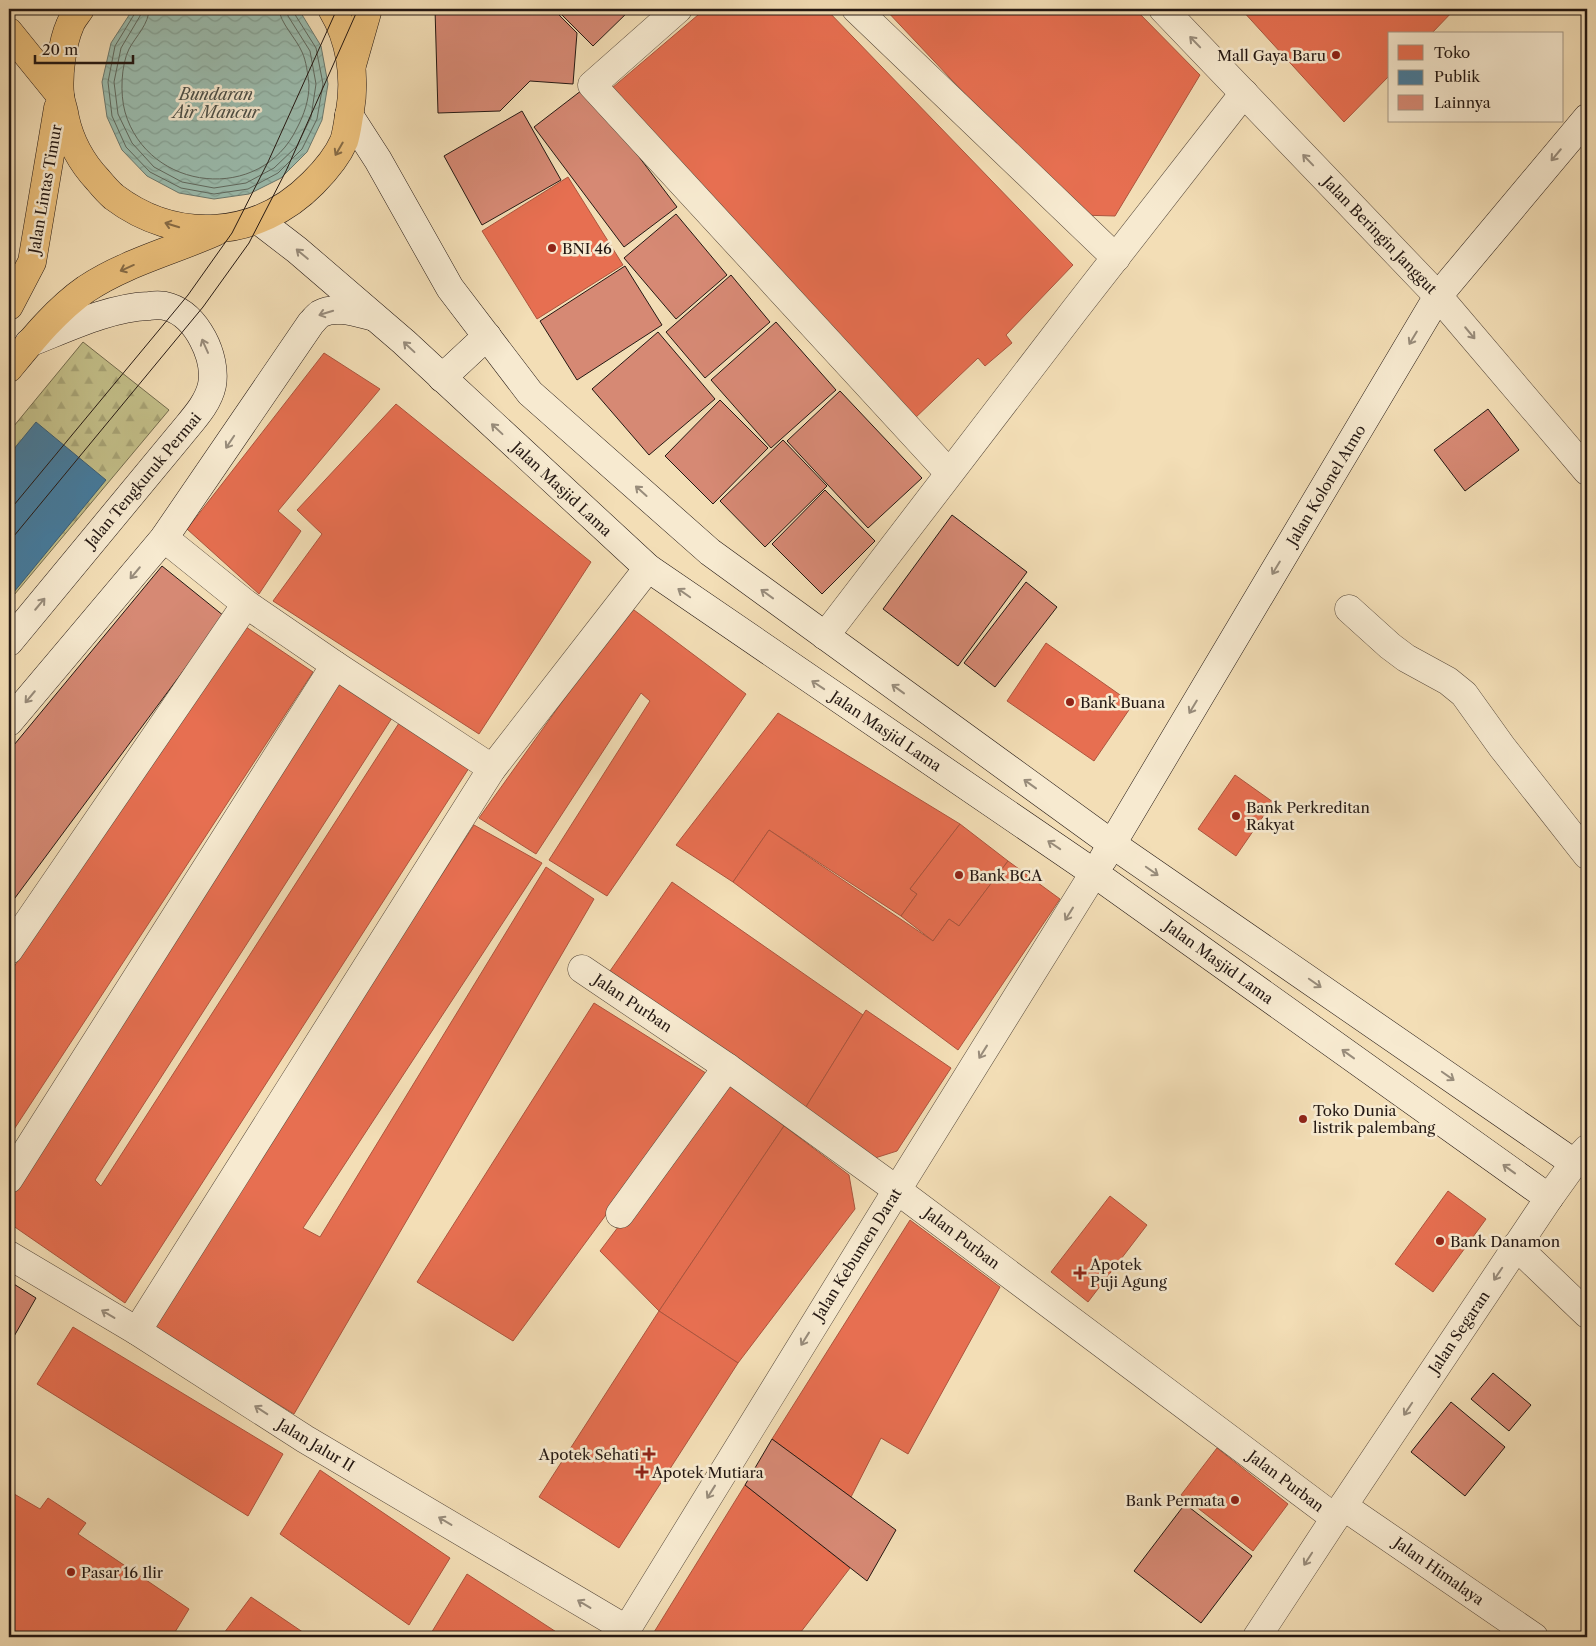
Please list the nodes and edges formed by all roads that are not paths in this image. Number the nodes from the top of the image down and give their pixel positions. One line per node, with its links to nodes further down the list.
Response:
1 (80, 9): 10 (main road)
2 (332, 9): 8 (main road)
3 (368, 9): 8 (main road)
4 (678, 9): 26 (street)
5 (856, 9): 15 (street)
6 (1163, 9): 9 (street, Jalan Beringin Janggut, one-way to 6)
7 (9, 32): 10 (main road)
8 (351, 68): 11 (main road)
9 (1244, 93): 15 (street); 16 (street, Jalan Beringin Janggut, one-way to 9)
10 (60, 95): 14 (main road, one-way to 10); 17 (main road, Jalan Lintas Timur)
11 (349, 115): 13 (main road, one-way to 13); 19 (street)
12 (1587, 118): 16 (street, Jalan Kolonel Atmo, one-way to 16)
13 (258, 220): 14 (main road); 18 (street, Jalan Masjid Lama, one-way to 13)
14 (220, 229): 20 (main road, one-way to 20)
15 (1116, 258): 26 (street)
16 (1438, 296): 25 (street, Jalan Beringin Janggut, one-way to 25); 36 (street, Jalan Kolonel Atmo, one-way to 36)
17 (9, 306)
18 (374, 317): 22 (street, Jalan Masjid Lama, one-way to 18); 24 (street, one-way to 24)
19 (486, 336): 22 (street); 31 (street, one-way to 19)
20 (29, 343): 21 (main road); 23 (street, Jalan Tengkuruk Permai, one-way to 20)
21 (9, 368)
22 (442, 378): 28 (street, Jalan Masjid Lama, one-way to 22)
23 (212, 386): 24 (street); 32 (street, Jalan Tengkuruk Permai, one-way to 23)
24 (247, 417): 27 (street, one-way to 27)
25 (1587, 471)
26 (950, 473): 31 (street)
27 (164, 538): 29 (street); 34 (street, one-way to 34)
28 (648, 568): 35 (street); 38 (street, Jalan Masjid Lama, one-way to 28)
29 (246, 604): 33 (street); 39 (street)
30 (1349, 608): 37 (street)
31 (825, 636): 36 (street, one-way to 31)
32 (9, 642)
33 (335, 665): 35 (street); 47 (street)
34 (9, 722)
35 (491, 770): 54 (street)
36 (1112, 844): 38 (street, Jalan Kolonel Atmo); 40 (street, one-way to 40)
37 (1587, 855)
38 (1094, 873): 42 (street, Jalan Masjid Lama); 48 (street, Jalan Kebumen Darat, one-way to 48)
39 (9, 950)
40 (1280, 960): 42 (street); 43 (street, one-way to 43)
41 (582, 969): 44 (street, Jalan Purban)
42 (1263, 994): 45 (street, Jalan Masjid Lama, one-way to 42)
43 (1403, 1044): 45 (street); 46 (street, one-way to 46)
44 (727, 1067): 48 (street, Jalan Purban); 50 (street)
45 (1379, 1077): 49 (street, Jalan Masjid Lama, one-way to 45)
46 (1581, 1156): 49 (street, Jalan Segaran)
47 (9, 1179)
48 (897, 1190): 55 (street, Jalan Purban); 56 (street, Jalan Kebumen Darat, one-way to 56)
49 (1549, 1198): 51 (street, Jalan Segaran)
50 (620, 1214)
51 (1516, 1246): 53 (street); 55 (street, Jalan Segaran, one-way to 55)
52 (9, 1255): 54 (street, Jalan Jalur II, one-way to 52)
53 (1587, 1314)
54 (137, 1332): 56 (street, Jalan Jalur II, one-way to 54)
55 (1339, 1512): 57 (street, Jalan Segaran, one-way to 57); 58 (street, Jalan Himalaya)
56 (624, 1633)
57 (1256, 1637)
58 (1534, 1637)

